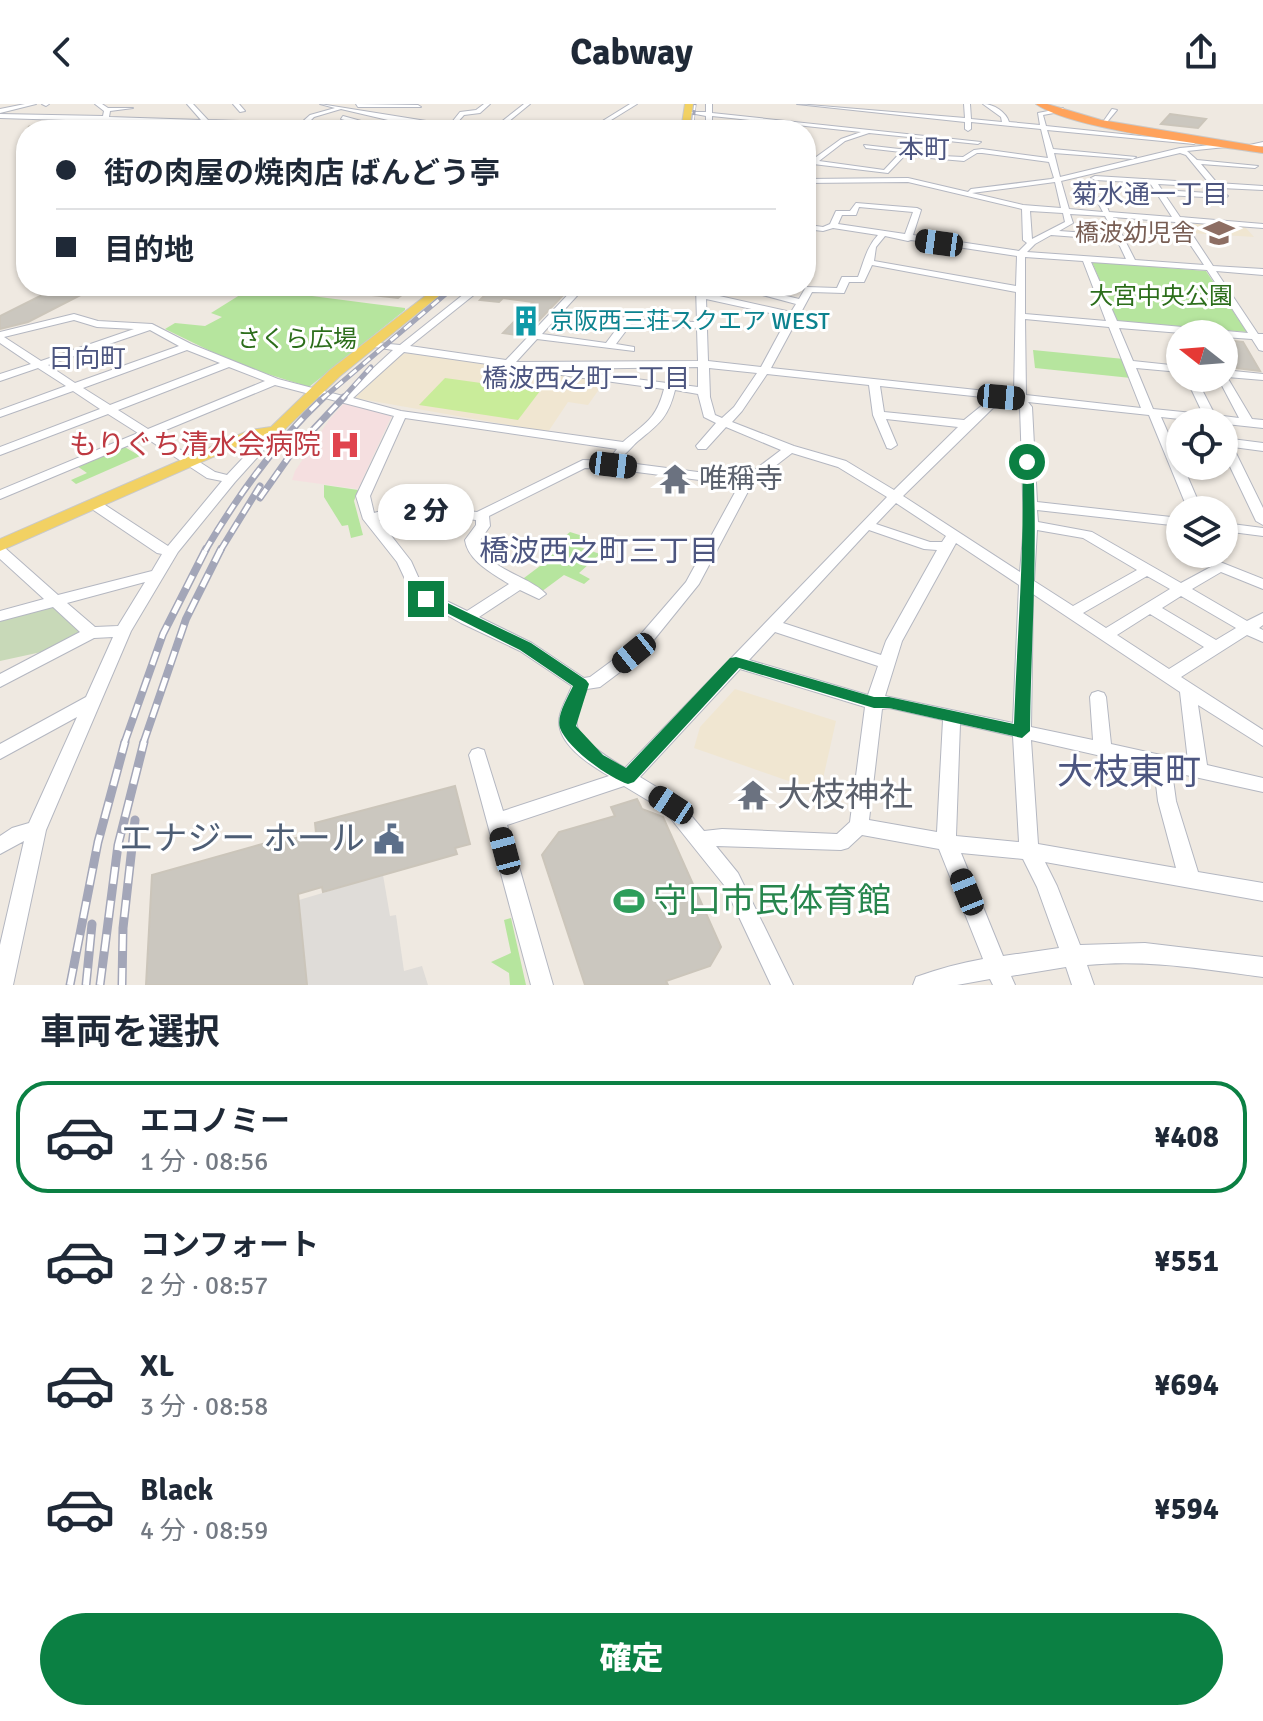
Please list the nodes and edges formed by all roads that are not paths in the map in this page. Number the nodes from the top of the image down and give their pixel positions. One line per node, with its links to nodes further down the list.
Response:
1 (8, 104): 24 (street)
2 (33, 104): 24 (street)
3 (98, 104): 22 (street)
4 (190, 104): 34 (street)
5 (323, 104): 17 (street)
6 (354, 104): 18 (street)
7 (487, 104): 40 (street)
8 (527, 104): 41 (street)
9 (634, 104): 42 (street)
10 (709, 104): 28 (street)
11 (798, 104): 27 (street); 45 (street)
12 (897, 104): 27 (street)
13 (967, 104): 46 (street)
14 (986, 104): 48 (street)
15 (1040, 104): 21 (highway)
16 (126, 106): 22 (street)
17 (344, 106): 25 (street); 29 (street)
18 (421, 106): 39 (street)
19 (688, 108): 28 (street)
20 (761, 109): 30 (street)
21 (1056, 109): 47 (highway); 50 (street); 58 (highway)
22 (107, 110): 31 (street)
23 (1114, 110): 47 (street)
24 (0, 111): 31 (street)
25 (322, 113): 35 (street); 36 (street)
26 (928, 113): 27 (street); 46 (street); 54 (street)
27 (897, 114): 52 (street)
28 (709, 116): 30 (street); 43 (street)
29 (388, 118): 32 (street); 37 (street)
30 (742, 118): 44 (street)
31 (97, 119): 33 (street)
32 (406, 119): 38 (street)
33 (150, 120)
34 (205, 120)
35 (308, 120)
36 (351, 120)
37 (381, 120)
38 (412, 120)
39 (418, 120)
40 (456, 120)
41 (507, 120)
42 (608, 120)
43 (708, 120)
44 (762, 120)
45 (783, 120)
46 (969, 121): 48 (street); 51 (street)
47 (1105, 121): 58 (highway)
48 (1006, 124): 50 (street)
49 (816, 125): 52 (street)
50 (1043, 128): 53 (street); 64 (street)
51 (968, 129)
52 (873, 130): 54 (street); 62 (street)
53 (1117, 135): 55 (street); 58 (street)
54 (923, 137): 56 (street); 66 (street)
55 (1092, 141)
56 (978, 142)
57 (866, 146): 61 (street)
58 (1240, 146): 59 (highway); 63 (street); 74 (street)
59 (1263, 147)
60 (817, 149): 62 (street)
61 (891, 149): 67 (street); 77 (street)
62 (827, 151): 65 (street)
63 (1184, 152): 68 (street); 70 (street); 75 (street)
64 (1051, 155): 66 (street); 68 (street); 82 (street)
65 (816, 157)
66 (921, 157): 73 (street)
67 (885, 158)
68 (1146, 158): 72 (street)
69 (816, 162): 76 (street)
70 (1195, 162): 74 (street); 84 (street)
71 (878, 164): 76 (street)
72 (1118, 165): 75 (street); 82 (street)
73 (913, 166)
74 (1255, 166): 78 (street)
75 (1132, 168): 80 (street)
76 (871, 170): 77 (street)
77 (886, 172): 79 (street)
78 (1263, 173)
79 (906, 177): 81 (street); 82 (street); 87 (street); 89 (street)
80 (1095, 178): 82 (street); 83 (street)
81 (816, 181)
82 (1059, 182): 87 (street); 91 (street)
83 (1153, 182): 84 (street); 86 (street)
84 (1215, 185): 85 (street); 86 (street)
85 (1263, 188)
86 (1159, 192): 93 (street)
87 (983, 199): 90 (street)
88 (1100, 199): 92 (street)
89 (897, 207): 95 (street); 100 (street)
90 (1026, 207): 91 (street); 101 (street)
91 (1066, 210): 92 (street); 97 (street)
92 (1107, 213): 93 (street); 99 (street)
93 (1178, 218): 94 (street); 106 (street)
94 (1263, 224)
95 (833, 226): 96 (street); 98 (street)
96 (816, 228)
97 (1052, 233): 99 (street); 101 (street)
98 (882, 235): 100 (street); 104 (street)
99 (1119, 238): 105 (street)
100 (908, 239): 102 (street)
101 (1032, 242): 102 (street)
102 (1021, 254): 103 (street); 109 (street)
103 (1086, 259): 105 (street); 122 (street)
104 (867, 262): 108 (street); 109 (street)
105 (1132, 262): 106 (street)
106 (1210, 268): 107 (street); 126 (street)
107 (1263, 272)
108 (816, 289)
109 (1021, 290): 120 (street)
110 (432, 296): 128 (main road)
111 (468, 296): 131 (street)
112 (572, 296): 118 (street)
113 (701, 296): 123 (street)
114 (723, 296): 119 (street)
115 (775, 296): 117 (street)
116 (805, 296): 117 (street)
117 (801, 302): 119 (street)
118 (558, 312): 121 (street); 125 (street)
119 (794, 315): 141 (street)
120 (1020, 316): 122 (street); 153 (street)
121 (628, 321): 123 (street); 130 (street)
122 (1114, 324): 126 (street); 137 (street)
123 (703, 325): 136 (street)
124 (152, 327): 127 (street); 129 (street); 138 (street)
125 (535, 336): 130 (street); 135 (street)
126 (1259, 337): 132 (street)
127 (3, 343): 138 (street)
128 (372, 344): 131 (street); 150 (main road)
129 (187, 346): 134 (street); 147 (street)
130 (609, 346): 133 (street)
131 (403, 348): 135 (street); 152 (street)
132 (1263, 348)
133 (630, 349)
134 (227, 364): 145 (street); 154 (street)
135 (508, 364): 139 (street)
136 (704, 364): 139 (street); 141 (street); 149 (street)
137 (1129, 364): 140 (street); 155 (street)
138 (38, 365): 144 (street); 147 (street)
139 (523, 366): 148 (street)
140 (1166, 368)
141 (763, 371): 146 (street); 160 (street)
142 (1238, 376): 143 (street)
143 (1263, 377)
144 (0, 378)
145 (274, 381): 150 (street); 166 (street)
146 (874, 383): 153 (street); 158 (street)
147 (73, 387): 154 (street); 156 (street)
148 (670, 387): 149 (street); 169 (street)
149 (704, 391): 160 (street)
150 (315, 392): 152 (street); 165 (main road)
151 (1232, 392): 162 (street)
152 (347, 398): 157 (street)
153 (1020, 399): 155 (street); 163 (street); 183 (street)
154 (109, 409): 166 (street); 173 (street)
155 (1152, 413): 159 (street); 181 (street)
156 (0, 414)
157 (401, 414): 169 (street); 185 (street)
158 (882, 415): 163 (street); 168 (street)
159 (1166, 415)
160 (723, 421): 170 (street); 172 (street)
161 (1238, 422): 162 (street)
162 (1248, 423): 164 (street)
163 (967, 424): 180 (street)
164 (1263, 424)
165 (275, 431): 174 (main road); 177 (street)
166 (147, 434): 174 (street); 179 (street)
167 (1238, 444): 171 (street)
168 (891, 445)
169 (625, 446): 175 (street)
170 (702, 446)
171 (1263, 447)
172 (790, 449): 178 (street); 180 (street)
173 (0, 451)
174 (191, 462): 177 (street); 182 (main road)
175 (613, 465): 178 (street); 184 (street)
176 (1238, 471): 187 (street)
177 (230, 479): 194 (street)
178 (747, 482): 219 (street)
179 (0, 495)
180 (895, 496): 188 (street); 192 (street)
181 (1189, 496)
182 (94, 504): 193 (main road); 194 (street)
183 (1029, 505): 186 (street); 189 (street)
184 (482, 515): 185 (street); 197 (street)
185 (370, 519): 207 (street)
186 (1166, 520)
187 (1263, 521)
188 (867, 525): 192 (street); 208 (street)
189 (1031, 525): 195 (street); 199 (street)
190 (1238, 529): 191 (street)
191 (1263, 532)
192 (950, 541): 199 (street); 216 (street)
193 (0, 548): 202 (street)
194 (172, 550): 196 (street)
195 (1147, 570): 200 (street); 204 (street)
196 (157, 574): 202 (street); 210 (street)
197 (520, 583): 201 (street); 207 (street)
198 (1263, 584): 200 (street)
199 (1029, 585): 204 (street); 225 (street)
200 (1180, 591): 203 (street); 209 (street)
201 (539, 594)
202 (54, 600): 205 (street); 211 (street)
203 (1151, 608): 212 (street); 214 (street)
204 (1072, 613): 212 (street)
205 (0, 616)
206 (1263, 618): 209 (street)
207 (466, 619): 219 (street)
208 (772, 625): 215 (street); 216 (street)
209 (1248, 628): 213 (street); 214 (street)
210 (123, 631): 211 (street); 222 (street)
211 (91, 633): 218 (street)
212 (1105, 635): 217 (street)
213 (1263, 637)
214 (1217, 648): 217 (street)
215 (736, 662): 223 (street); 232 (street)
216 (888, 663): 223 (street)
217 (1169, 677): 220 (street)
218 (0, 681)
219 (581, 684): 232 (street)
220 (1188, 689): 226 (street); 231 (street)
221 (1098, 697): 227 (street)
222 (90, 702): 228 (street); 236 (street)
223 (874, 703): 224 (street); 235 (street)
224 (952, 717): 225 (street); 238 (street)
225 (1022, 731): 227 (street); 240 (street)
226 (1263, 739)
227 (1103, 750): 230 (street)
228 (0, 752)
229 (478, 755): 234 (street)
230 (1162, 762): 231 (street); 241 (street)
231 (1198, 770): 233 (street)
232 (628, 777): 234 (street); 237 (street)
233 (1263, 785)
234 (497, 821): 247 (street)
235 (859, 826): 237 (street); 238 (street)
236 (36, 830): 239 (street); 246 (street)
237 (700, 840): 248 (street)
238 (946, 842): 240 (street); 245 (street)
239 (0, 846)
240 (1029, 851): 241 (street); 243 (street)
241 (1190, 880): 242 (street)
242 (1263, 892)
243 (1073, 956): 244 (street); 245 (street); 250 (street)
244 (1263, 967)
245 (1000, 976): 249 (street)
246 (2, 985)
247 (542, 985)
248 (782, 985)
249 (924, 985)
250 (1083, 985)

